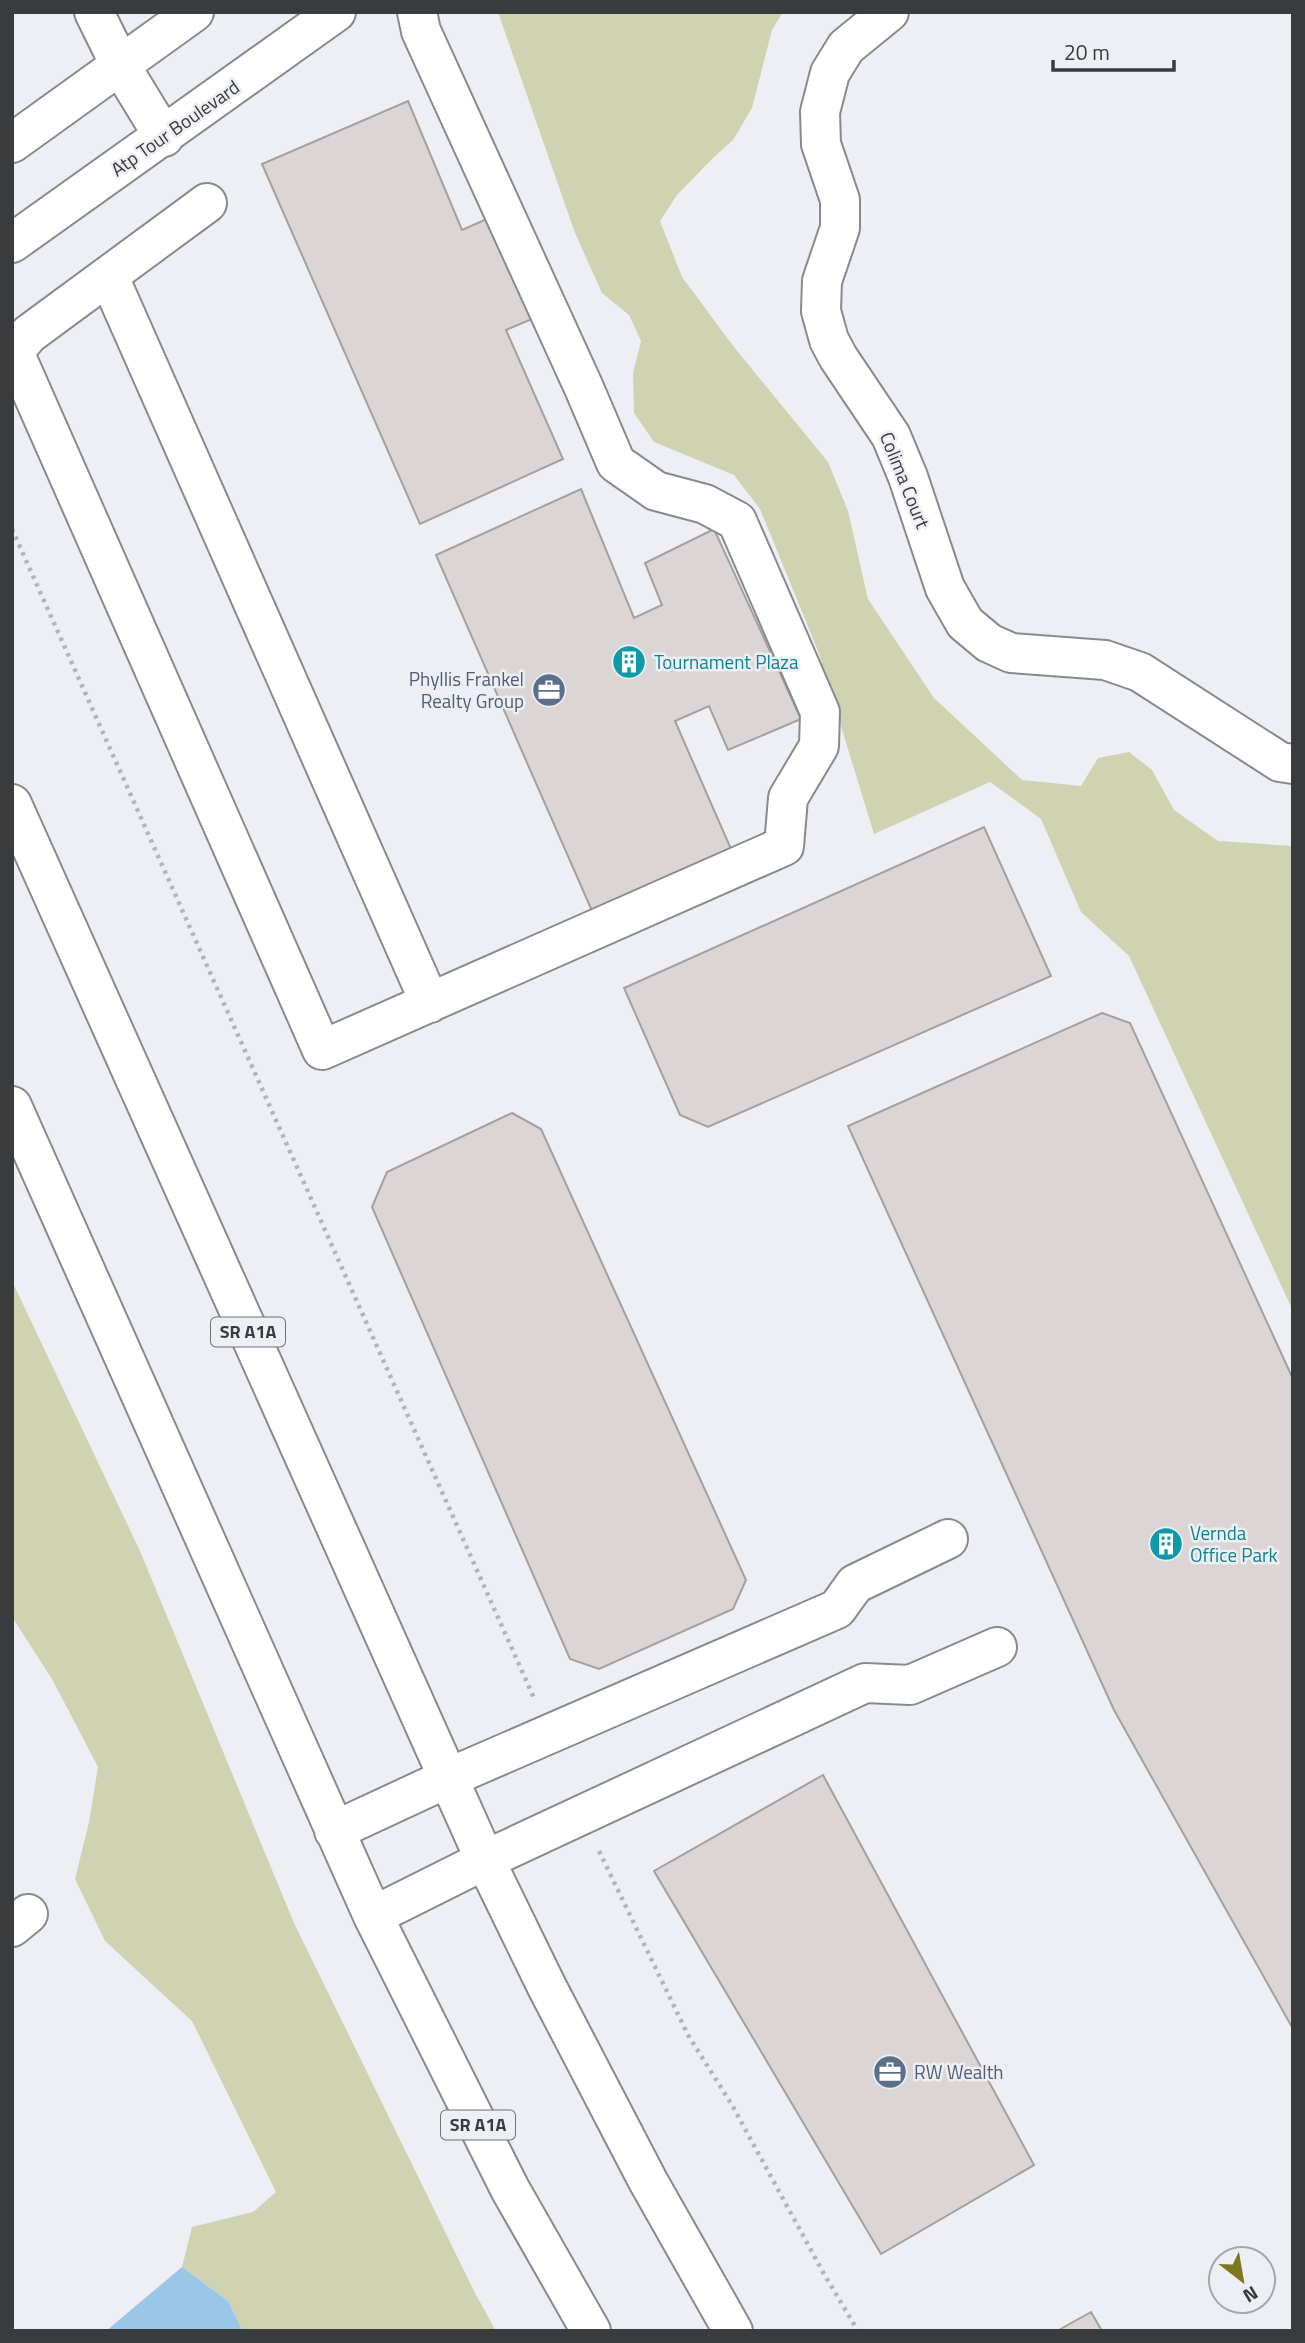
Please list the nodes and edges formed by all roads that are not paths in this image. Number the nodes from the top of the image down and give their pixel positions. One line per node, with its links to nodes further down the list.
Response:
1 (94, 12): 6 (main road)
2 (194, 12): 6 (main road)
3 (337, 12): 7 (main road, Atp Tour Boulevard)
4 (417, 12): 14 (main road)
5 (889, 12): 12 (main road, Colima Court)
6 (120, 65): 7 (main road); 8 (main road)
7 (164, 137): 10 (main road, Atp Tour Boulevard)
8 (12, 143)
9 (207, 203): 11 (main road)
10 (12, 243)
11 (108, 277): 14 (main road); 14 (main road)
12 (1293, 764)
13 (12, 804): 18 (main road, SR A1A)
14 (430, 1003)
15 (12, 1106): 19 (main road, SR A1A)
16 (948, 1539): 18 (main road)
17 (997, 1647): 20 (main road)
18 (448, 1778): 19 (main road); 20 (main road, SR A1A)
19 (334, 1832): 21 (main road, SR A1A)
20 (485, 1860): 21 (main road); 23 (main road, SR A1A)
21 (373, 1916): 22 (main road, SR A1A)
22 (591, 2331)
23 (733, 2331)

